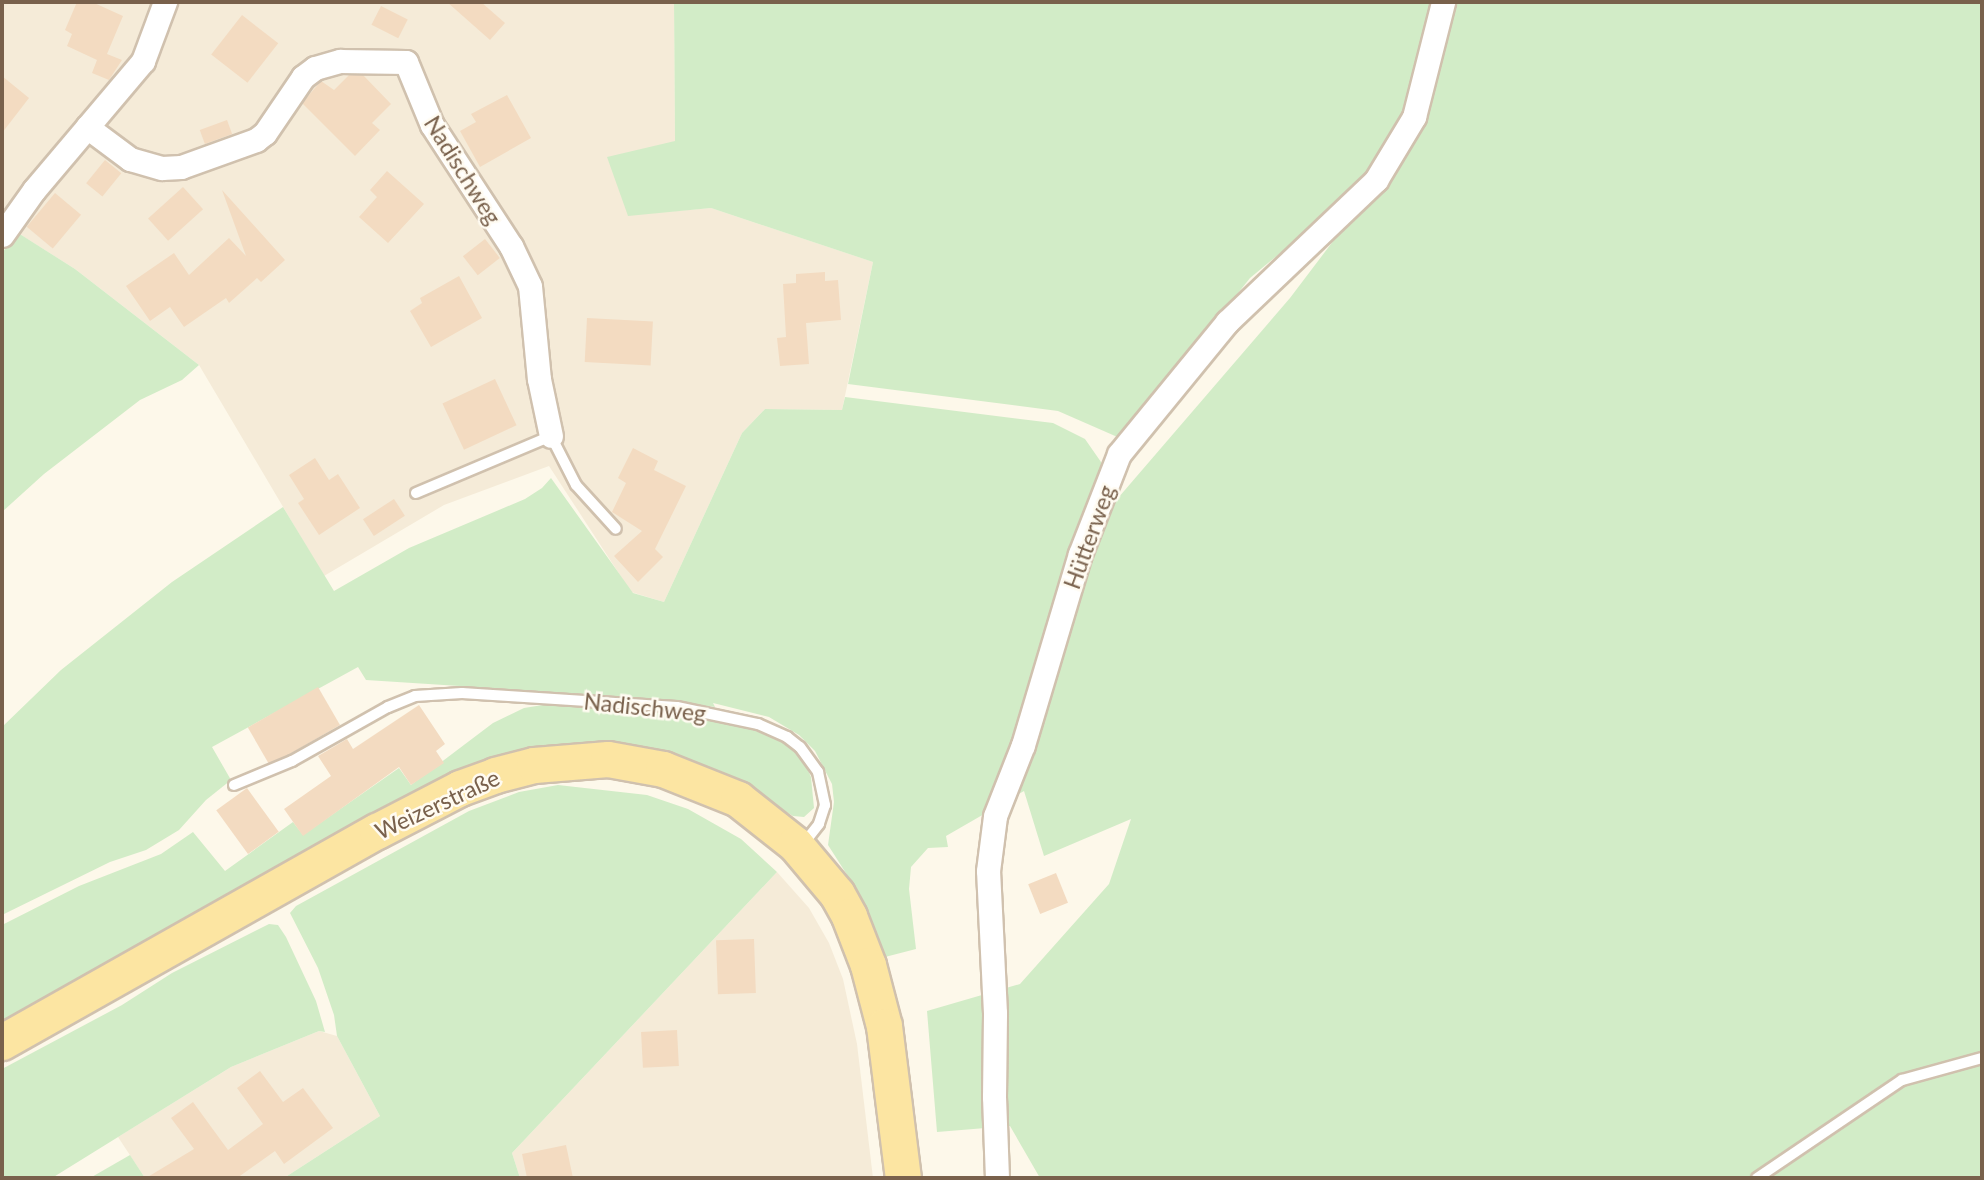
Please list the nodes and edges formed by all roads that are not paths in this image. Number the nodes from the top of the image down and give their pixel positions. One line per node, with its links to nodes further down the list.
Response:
1 (165, 2): 3 (street)
2 (1443, 2): 13 (street, Hütterweg)
3 (87, 127): 4 (street); 5 (street, Nadischweg)
4 (2, 235)
5 (551, 436): 6 (lane); 7 (lane)
6 (416, 493)
7 (616, 529)
8 (234, 785): 9 (lane, Nadischweg)
9 (802, 841): 10 (main road, Weizerstraße); 12 (main road, Weizerstraße)
10 (2, 1042)
11 (1982, 1058): 14 (lane)
12 (903, 1178)
13 (997, 1178)
14 (1758, 1178)

